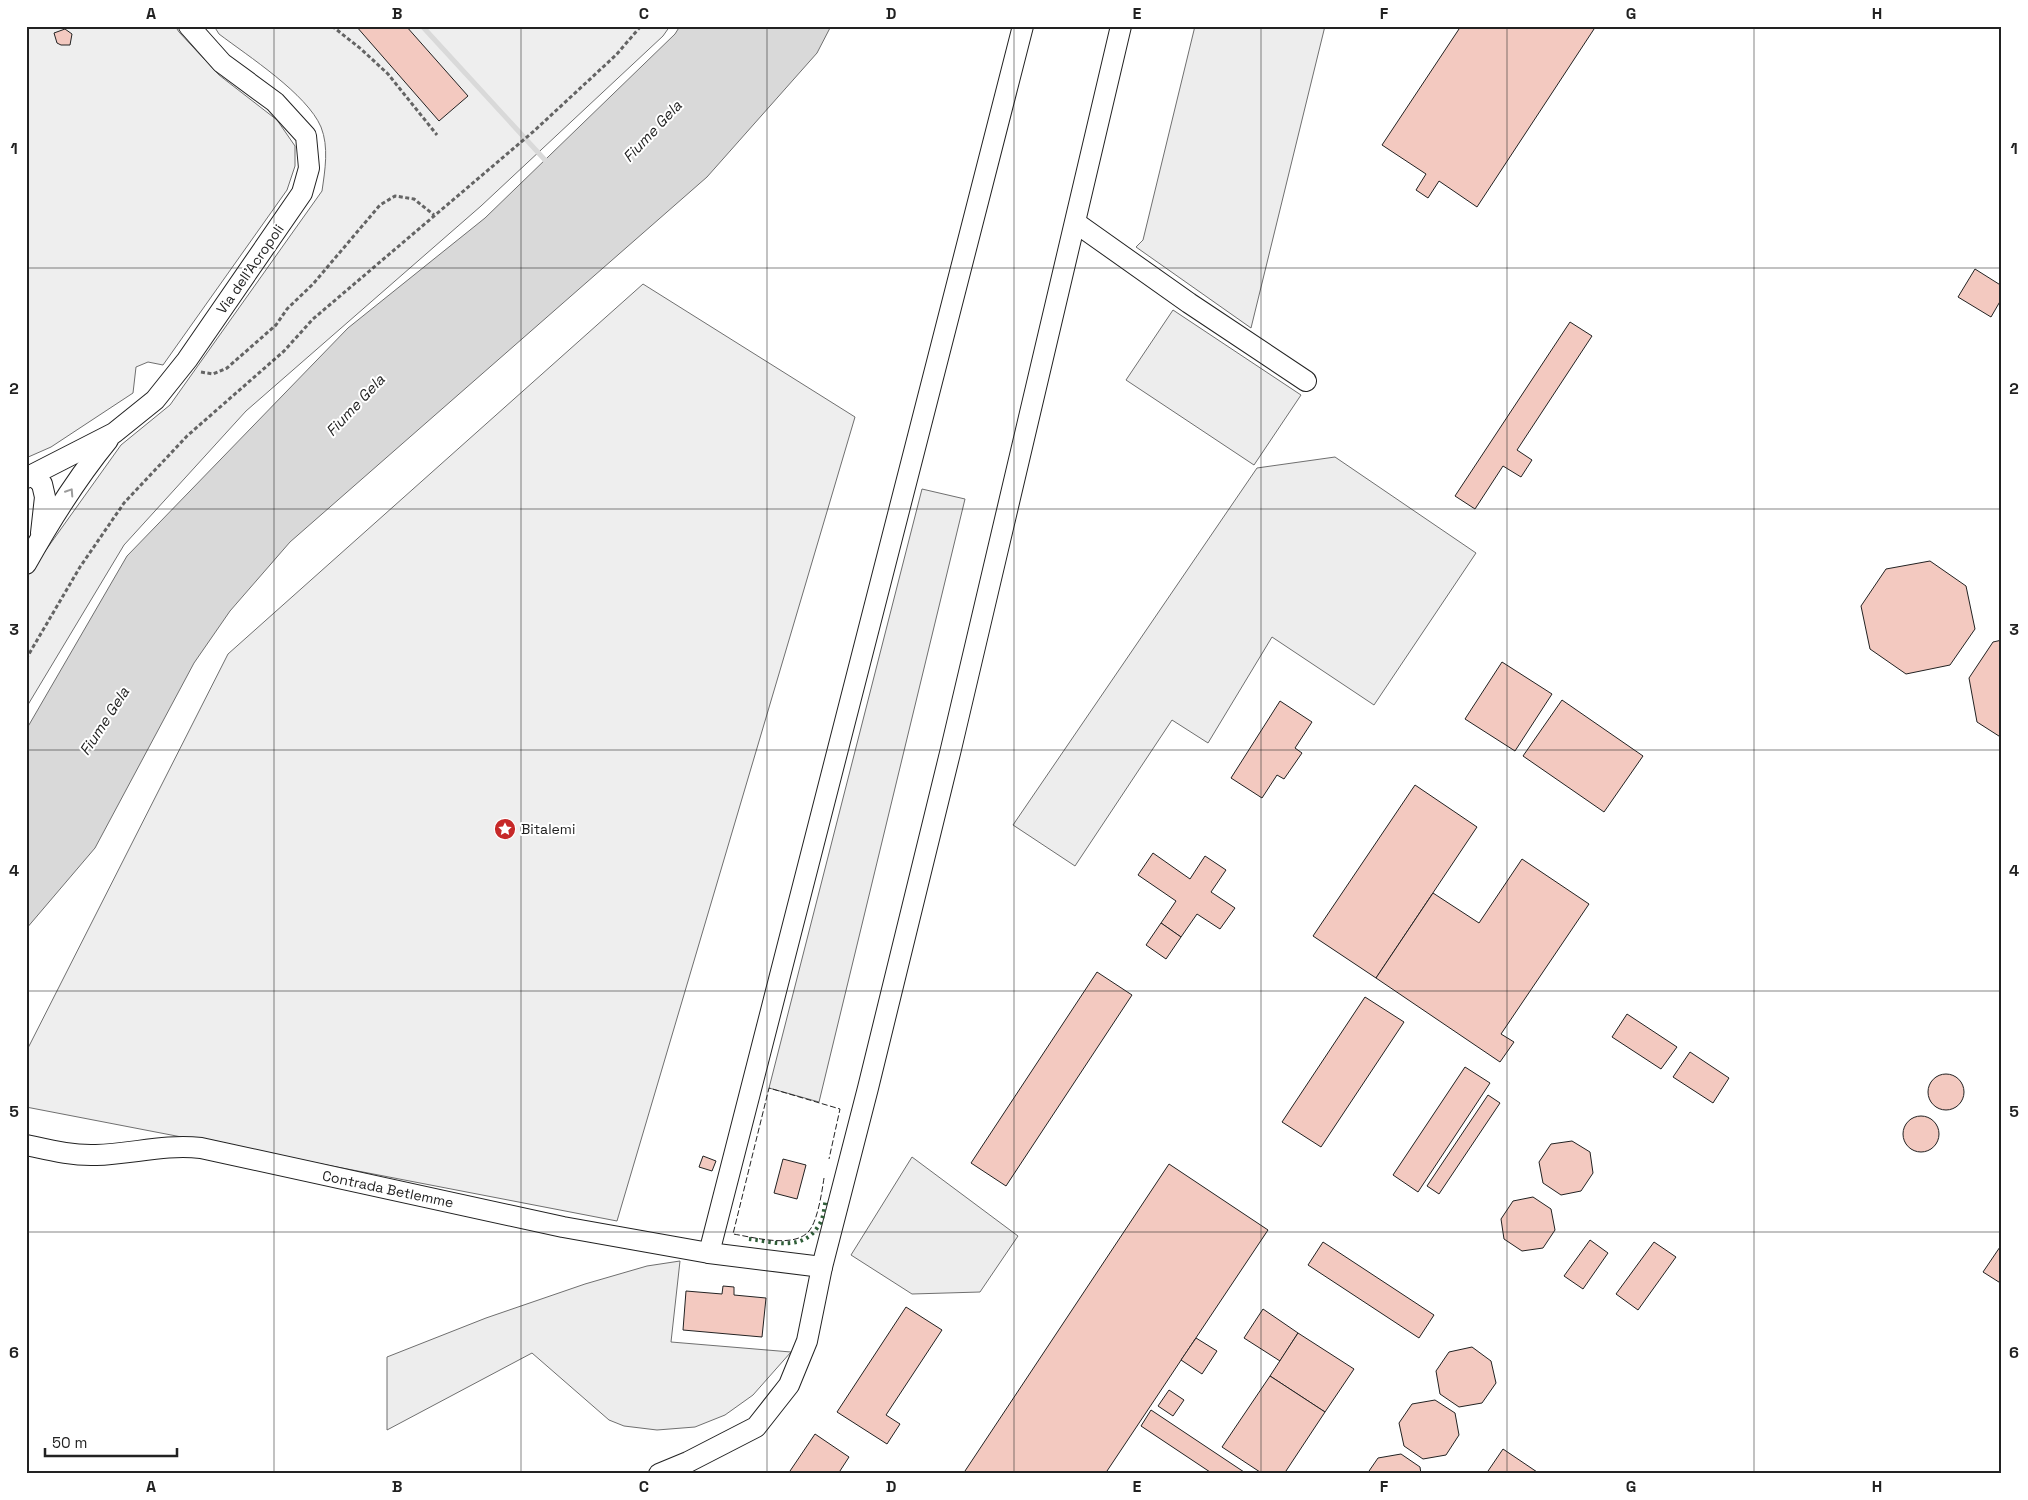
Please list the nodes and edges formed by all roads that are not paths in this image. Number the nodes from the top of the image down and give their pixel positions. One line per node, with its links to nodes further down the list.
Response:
1 (189, 26): 6 (street, Via dell'Acropoli)
2 (1023, 26): 11 (street)
3 (1121, 26): 4 (street)
4 (1076, 223): 5 (street); 12 (street)
5 (1306, 381)
6 (114, 433): 7 (street, Via dell'Acropoli); 8 (street, one-way to 6)
7 (30, 477): 8 (street)
8 (41, 537): 9 (street)
9 (26, 564)
10 (26, 1145): 11 (street, Contrada Betlemme)
11 (709, 1253): 12 (street, Contrada Betlemme)
12 (822, 1267): 13 (street)
13 (659, 1474)

